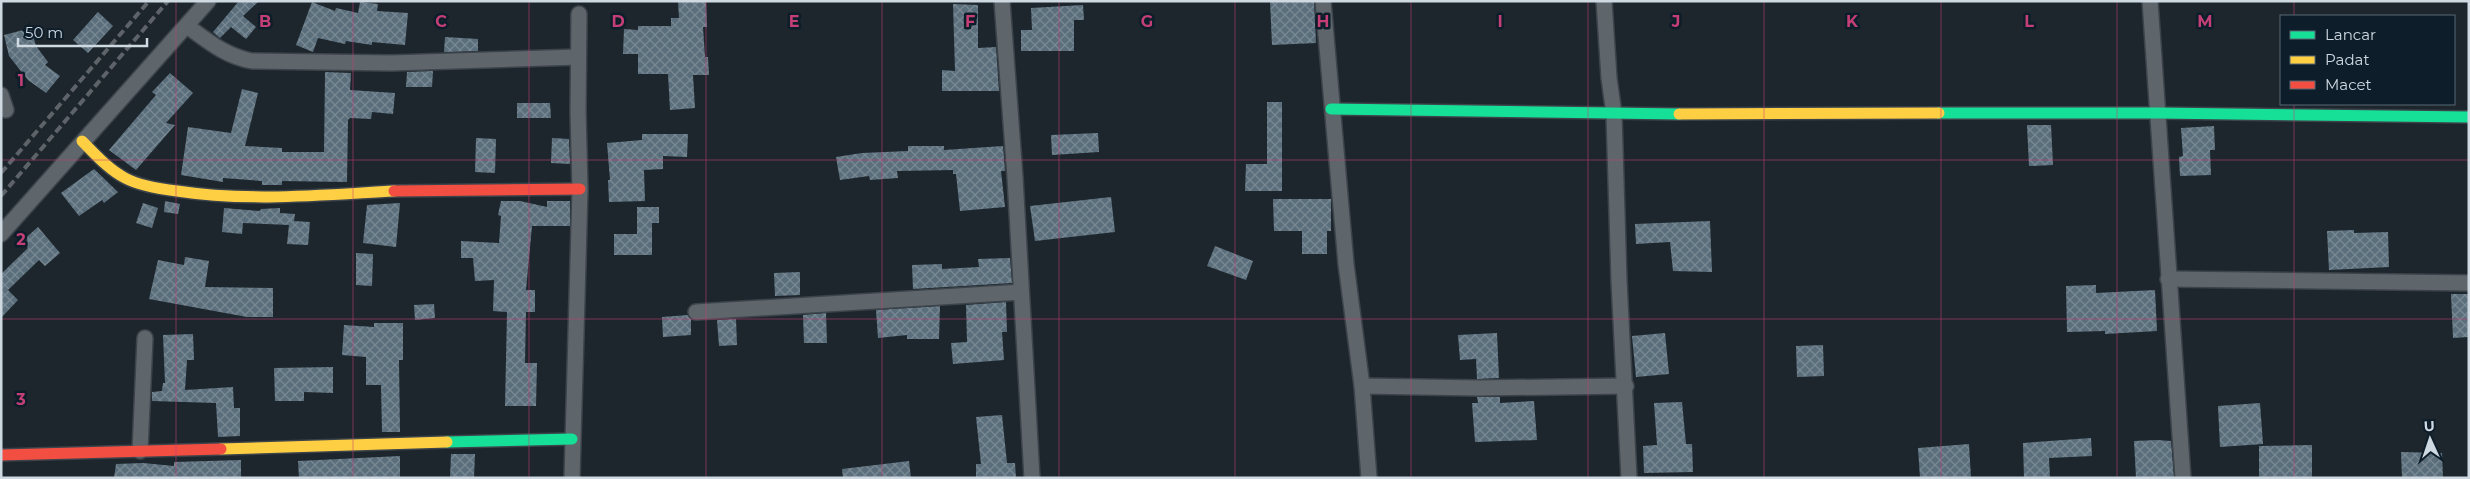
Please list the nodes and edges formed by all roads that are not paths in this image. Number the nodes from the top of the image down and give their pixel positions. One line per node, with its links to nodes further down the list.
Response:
1 (208, 1): 7 (street)
2 (1002, 1): 18 (street)
3 (1323, 1): 9 (street)
4 (1604, 1): 11 (street)
5 (2150, 1): 10 (street)
6 (579, 14): 8 (street)
7 (187, 26): 8 (street); 13 (street)
8 (578, 57): 14 (street)
9 (1331, 109): 11 (street); 21 (street)
10 (2159, 113): 11 (street); 12 (street); 16 (street)
11 (1614, 114): 22 (street)
12 (2469, 117)
13 (82, 141): 14 (street); 15 (street)
14 (580, 189): 23 (street)
15 (1, 234)
16 (2168, 279): 17 (street); 30 (street)
17 (2469, 284)
18 (1022, 292): 19 (street); 27 (street)
19 (696, 312)
20 (145, 338): 24 (street)
21 (1362, 386): 22 (street); 28 (street)
22 (1626, 386): 29 (street)
23 (572, 439): 24 (street); 26 (street)
24 (140, 451): 25 (street)
25 (1, 455)
26 (572, 478)
27 (1032, 478)
28 (1369, 478)
29 (1629, 478)
30 (2183, 478)

